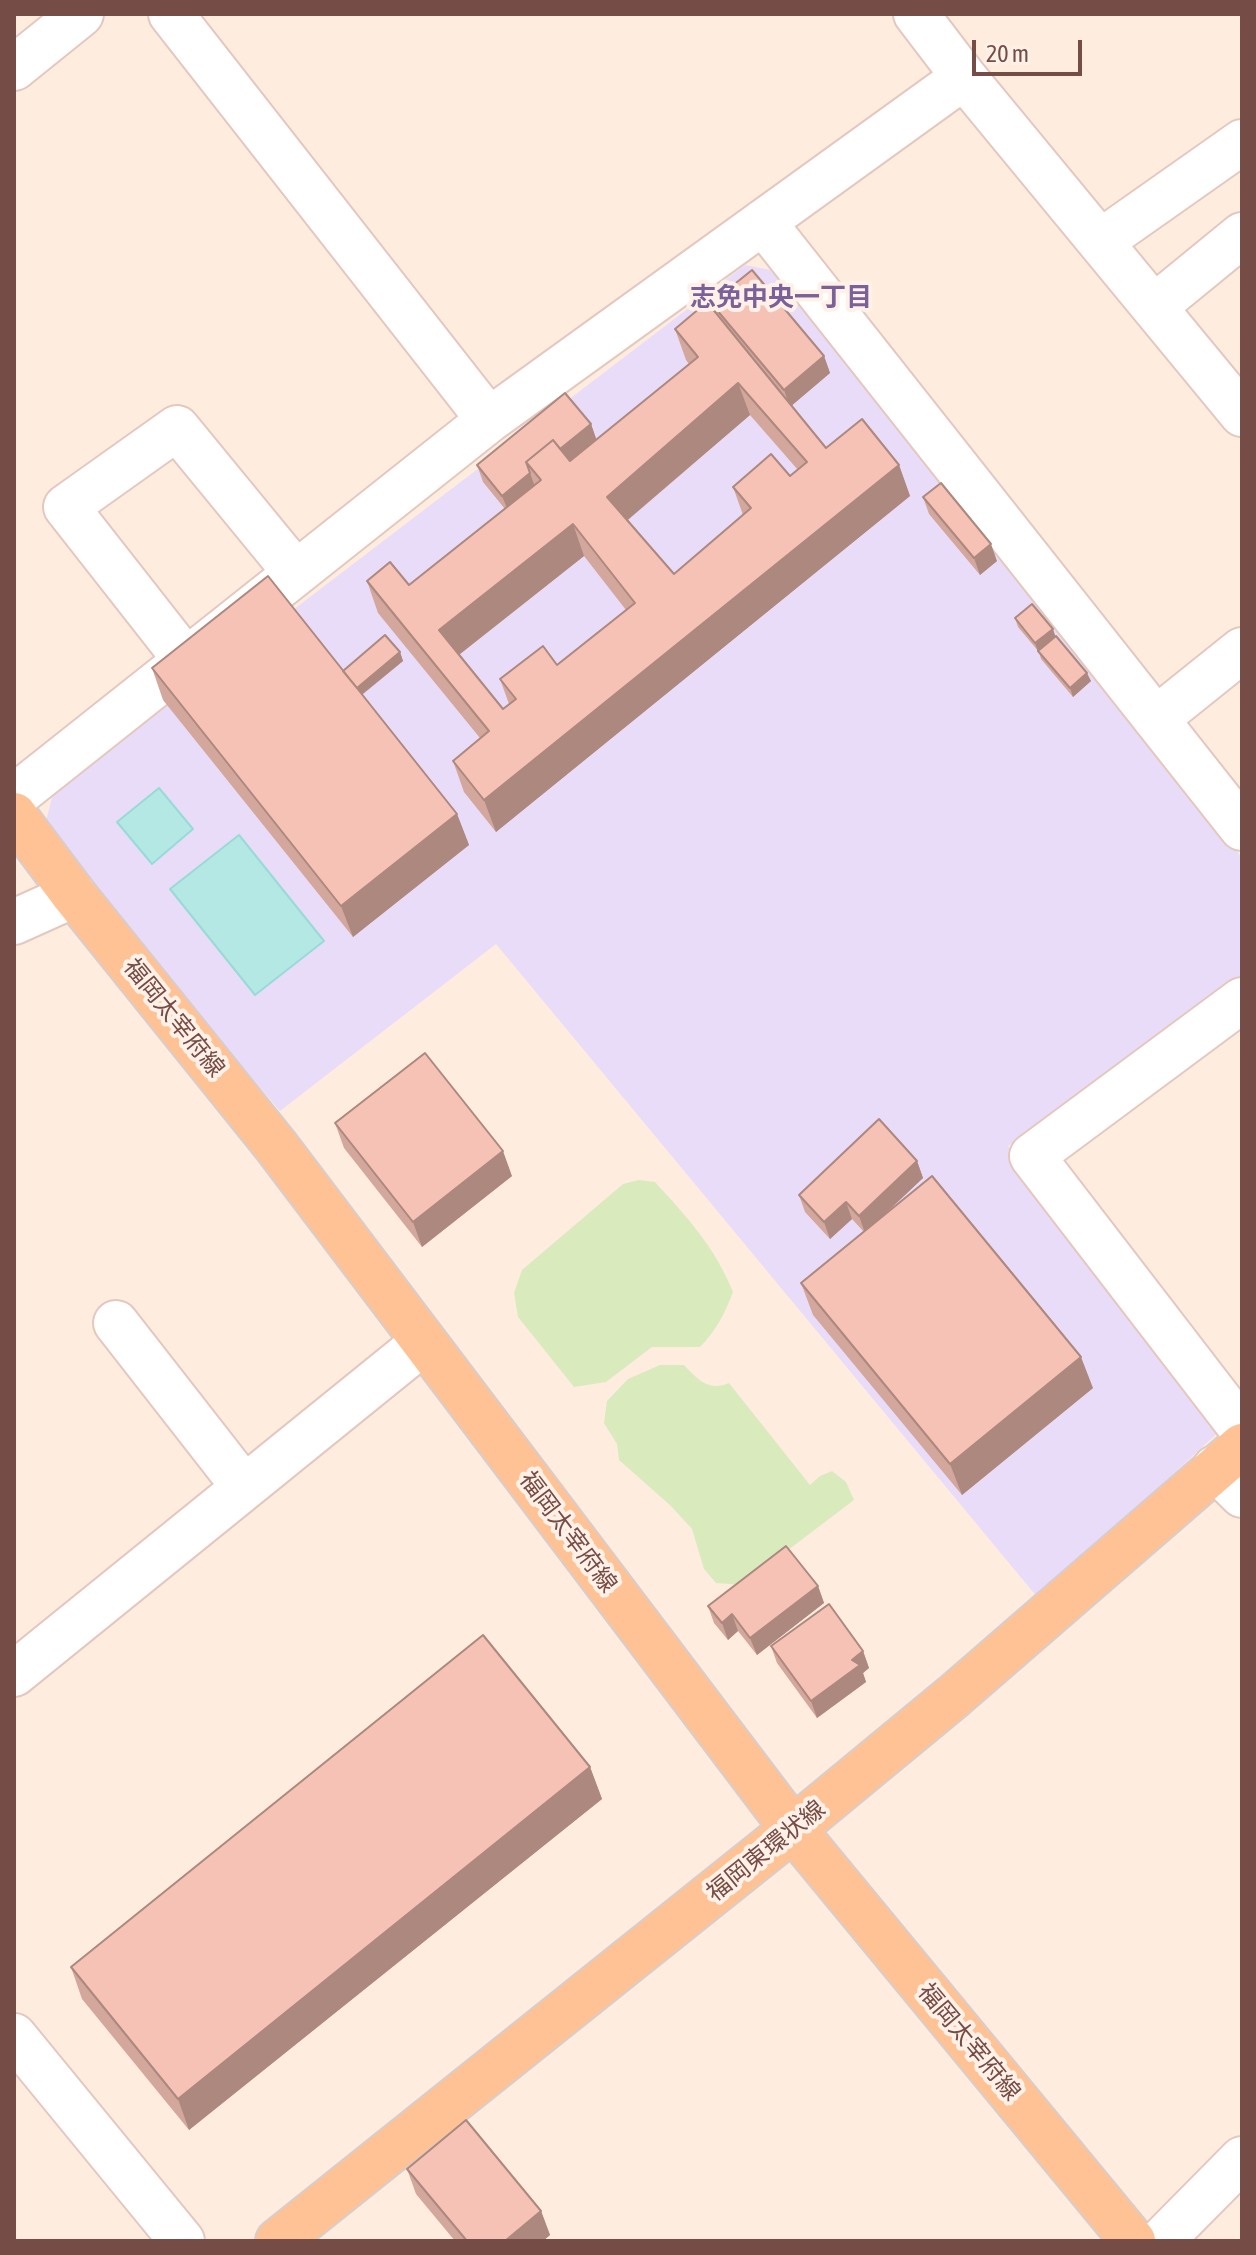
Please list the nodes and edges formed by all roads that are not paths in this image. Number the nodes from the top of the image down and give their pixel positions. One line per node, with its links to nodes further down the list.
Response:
1 (81, 14): 4 (street)
2 (171, 14): 12 (street)
3 (916, 14): 5 (street)
4 (14, 68)
5 (964, 77): 7 (street); 9 (street)
6 (1242, 142): 9 (street)
7 (763, 222): 12 (street); 16 (street)
8 (1242, 235): 10 (street)
9 (1100, 242): 10 (street)
10 (1154, 307): 11 (street)
11 (1242, 414)
12 (489, 420): 13 (street)
13 (296, 573): 15 (street); 15 (street)
14 (1242, 650): 16 (street)
15 (186, 660): 17 (street)
16 (1156, 719): 19 (street)
17 (14, 797)
18 (14, 815): 20 (main road, 福岡太宰府線)
19 (1242, 828)
20 (74, 895): 21 (street); 24 (main road, 福岡太宰府線)
21 (14, 922)
22 (1242, 1000): 25 (street)
23 (116, 1323): 27 (street)
24 (424, 1342): 27 (street); 29 (main road, 福岡太宰府線)
25 (1242, 1429)
26 (1233, 1469): 29 (main road, 福岡東環状線)
27 (244, 1487): 28 (street)
28 (14, 1674)
29 (793, 1829): 33 (main road, 福岡東環状線); 34 (main road, 福岡太宰府線)
30 (14, 2036): 32 (street)
31 (1242, 2159): 35 (street)
32 (182, 2241)
33 (278, 2241)
34 (1133, 2241)
35 (1161, 2241)

